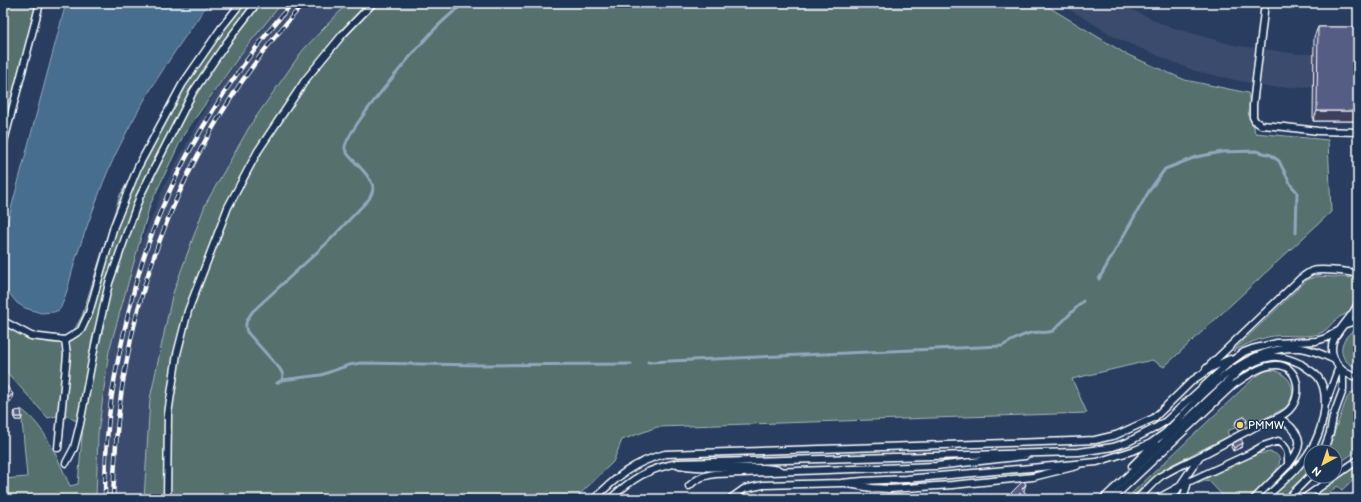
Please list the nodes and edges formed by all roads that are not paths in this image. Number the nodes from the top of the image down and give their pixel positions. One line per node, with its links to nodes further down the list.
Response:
1 (40, 3): 7 (lane)
2 (242, 3): 14 (lane)
3 (257, 3): 31 (lane)
4 (373, 3): 41 (lane)
5 (1265, 3): 6 (lane)
6 (1358, 132)
7 (3, 145)
8 (1358, 273): 19 (lane)
9 (1358, 303): 12 (lane)
10 (1358, 320): 12 (lane)
11 (3, 322): 14 (lane)
12 (1343, 326): 13 (lane)
13 (1338, 331): 15 (lane); 16 (lane)
14 (66, 340): 26 (lane)
15 (1244, 352): 19 (lane); 27 (lane)
16 (1334, 360): 17 (lane); 24 (lane)
17 (1339, 367): 18 (lane); 22 (lane); 25 (lane)
18 (1358, 377)
19 (1193, 380): 42 (lane)
20 (1228, 381): 21 (lane); 22 (lane); 46 (lane)
21 (1217, 400): 23 (lane); 47 (lane)
22 (1325, 405): 55 (lane)
23 (1264, 422): 28 (lane); 33 (lane)
24 (1165, 433): 30 (lane); 45 (lane)
25 (1326, 444)
26 (58, 448)
27 (1058, 452): 32 (lane); 34 (lane)
28 (1201, 455): 39 (lane); 40 (lane)
29 (1358, 460): 57 (lane)
30 (1097, 462): 36 (lane); 36 (lane)
31 (66, 463)
32 (672, 464): 34 (lane); 43 (lane)
33 (1288, 465): 35 (lane); 54 (lane)
34 (791, 472): 38 (lane)
35 (1188, 482): 40 (lane); 52 (lane); 53 (lane)
36 (841, 483): 44 (lane)
37 (1303, 483): 56 (lane)
38 (689, 486)
39 (1151, 486): 48 (lane); 49 (lane)
40 (1180, 486): 50 (lane); 51 (lane)
41 (167, 499)
42 (594, 499)
43 (610, 499)
44 (730, 499)
45 (1098, 499)
46 (1103, 499)
47 (1112, 499)
48 (1137, 499)
49 (1142, 499)
50 (1157, 499)
51 (1170, 499)
52 (1183, 499)
53 (1187, 499)
54 (1254, 499)
55 (1264, 499)
56 (1287, 499)
57 (1303, 499)

